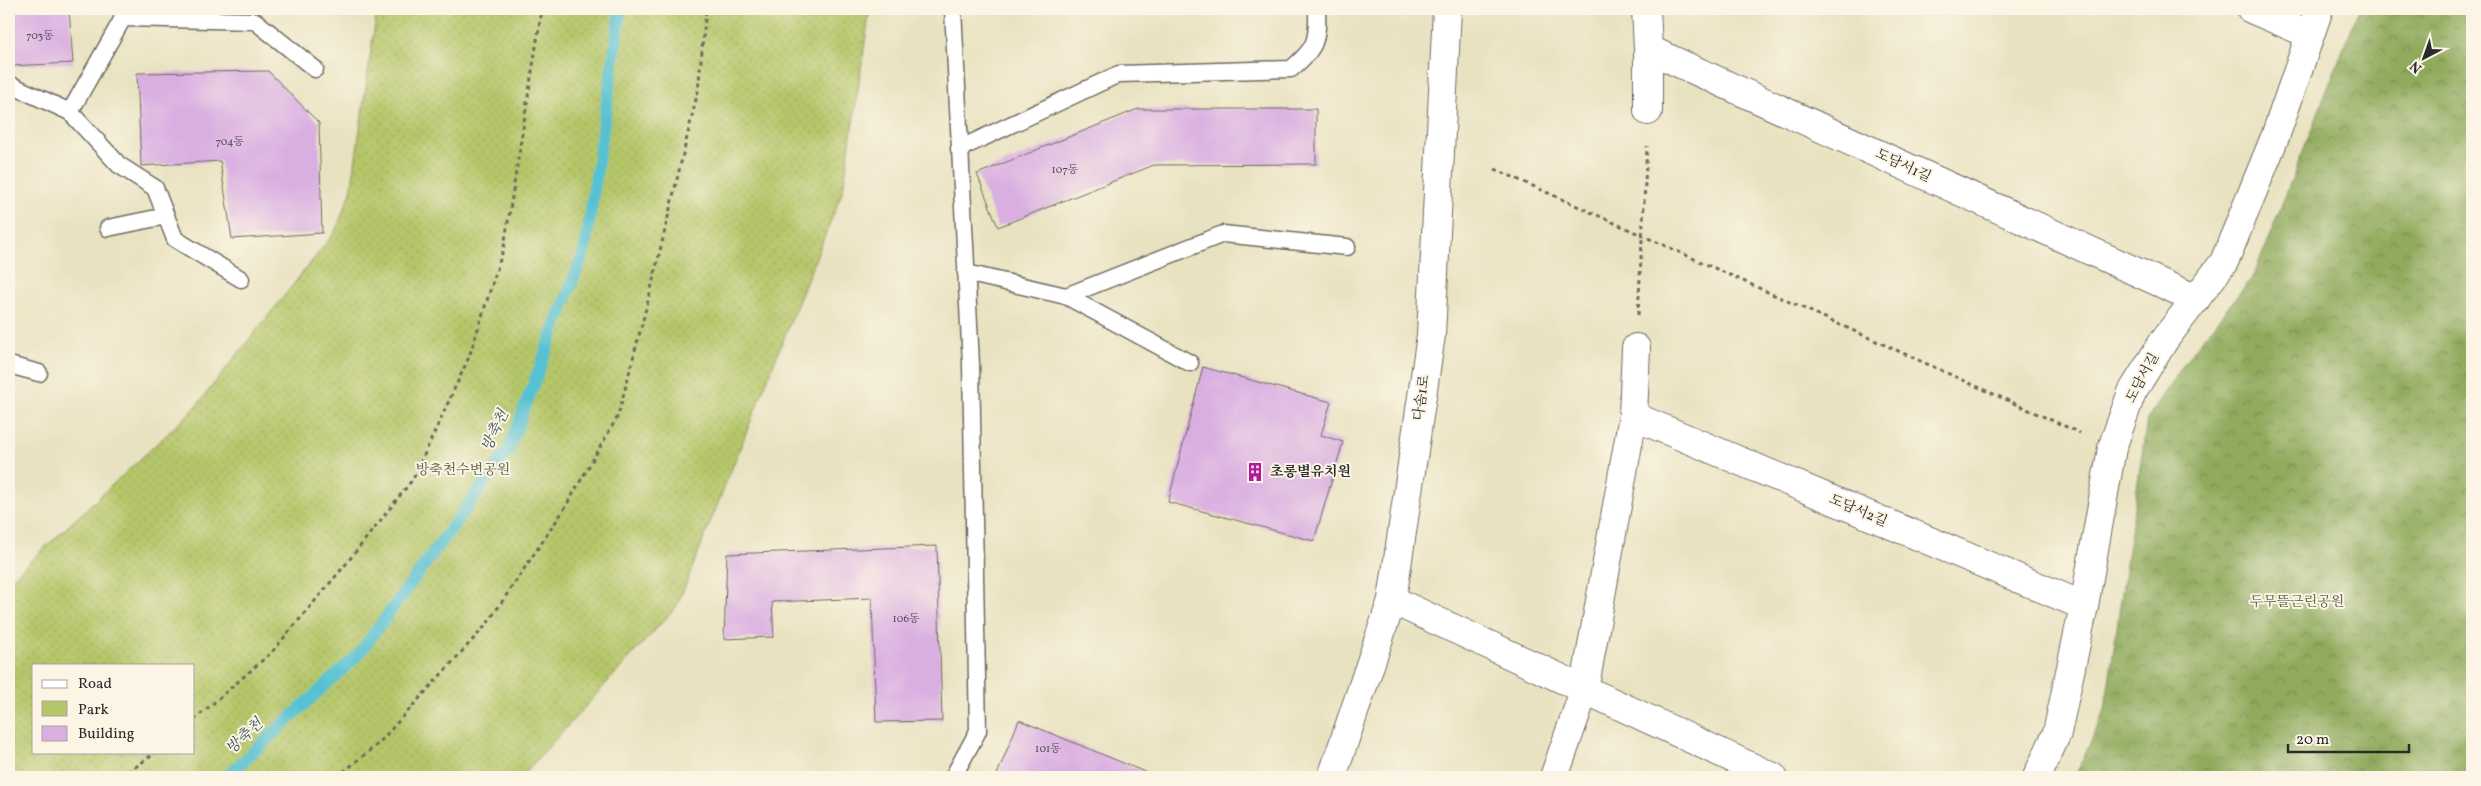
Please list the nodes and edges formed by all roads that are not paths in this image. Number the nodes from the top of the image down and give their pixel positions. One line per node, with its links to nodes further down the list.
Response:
1 (953, 9): 14 (lane)
2 (1318, 9): 14 (lane)
3 (1447, 9): 27 (street, 다솜1로)
4 (1646, 9): 9 (street)
5 (2251, 9): 8 (street)
6 (2319, 9): 8 (street, 도담서길)
7 (122, 13): 10 (lane); 13 (lane)
8 (2309, 34): 21 (street, 도담서길)
9 (1648, 49): 12 (street); 21 (street, 도담서1길)
10 (315, 68)
11 (9, 84): 13 (lane)
12 (1648, 111)
13 (70, 112): 15 (lane)
14 (959, 149): 18 (lane)
15 (166, 216): 16 (lane); 19 (lane)
16 (108, 228)
17 (1347, 247): 20 (lane)
18 (966, 273): 20 (lane); 30 (lane)
19 (241, 279)
20 (1066, 296): 23 (lane)
21 (2196, 299): 28 (street, 도담서길)
22 (1636, 348): 26 (street)
23 (1190, 363)
24 (9, 365): 25 (lane)
25 (38, 373)
26 (1633, 416): 28 (street, 도담서2길); 29 (street)
27 (1392, 600): 29 (street); 31 (street, 다솜1로)
28 (2084, 606): 34 (street, 도담서길)
29 (1584, 691): 32 (street); 33 (street)
30 (953, 777)
31 (1332, 777)
32 (1554, 777)
33 (1773, 777)
34 (2037, 777)

